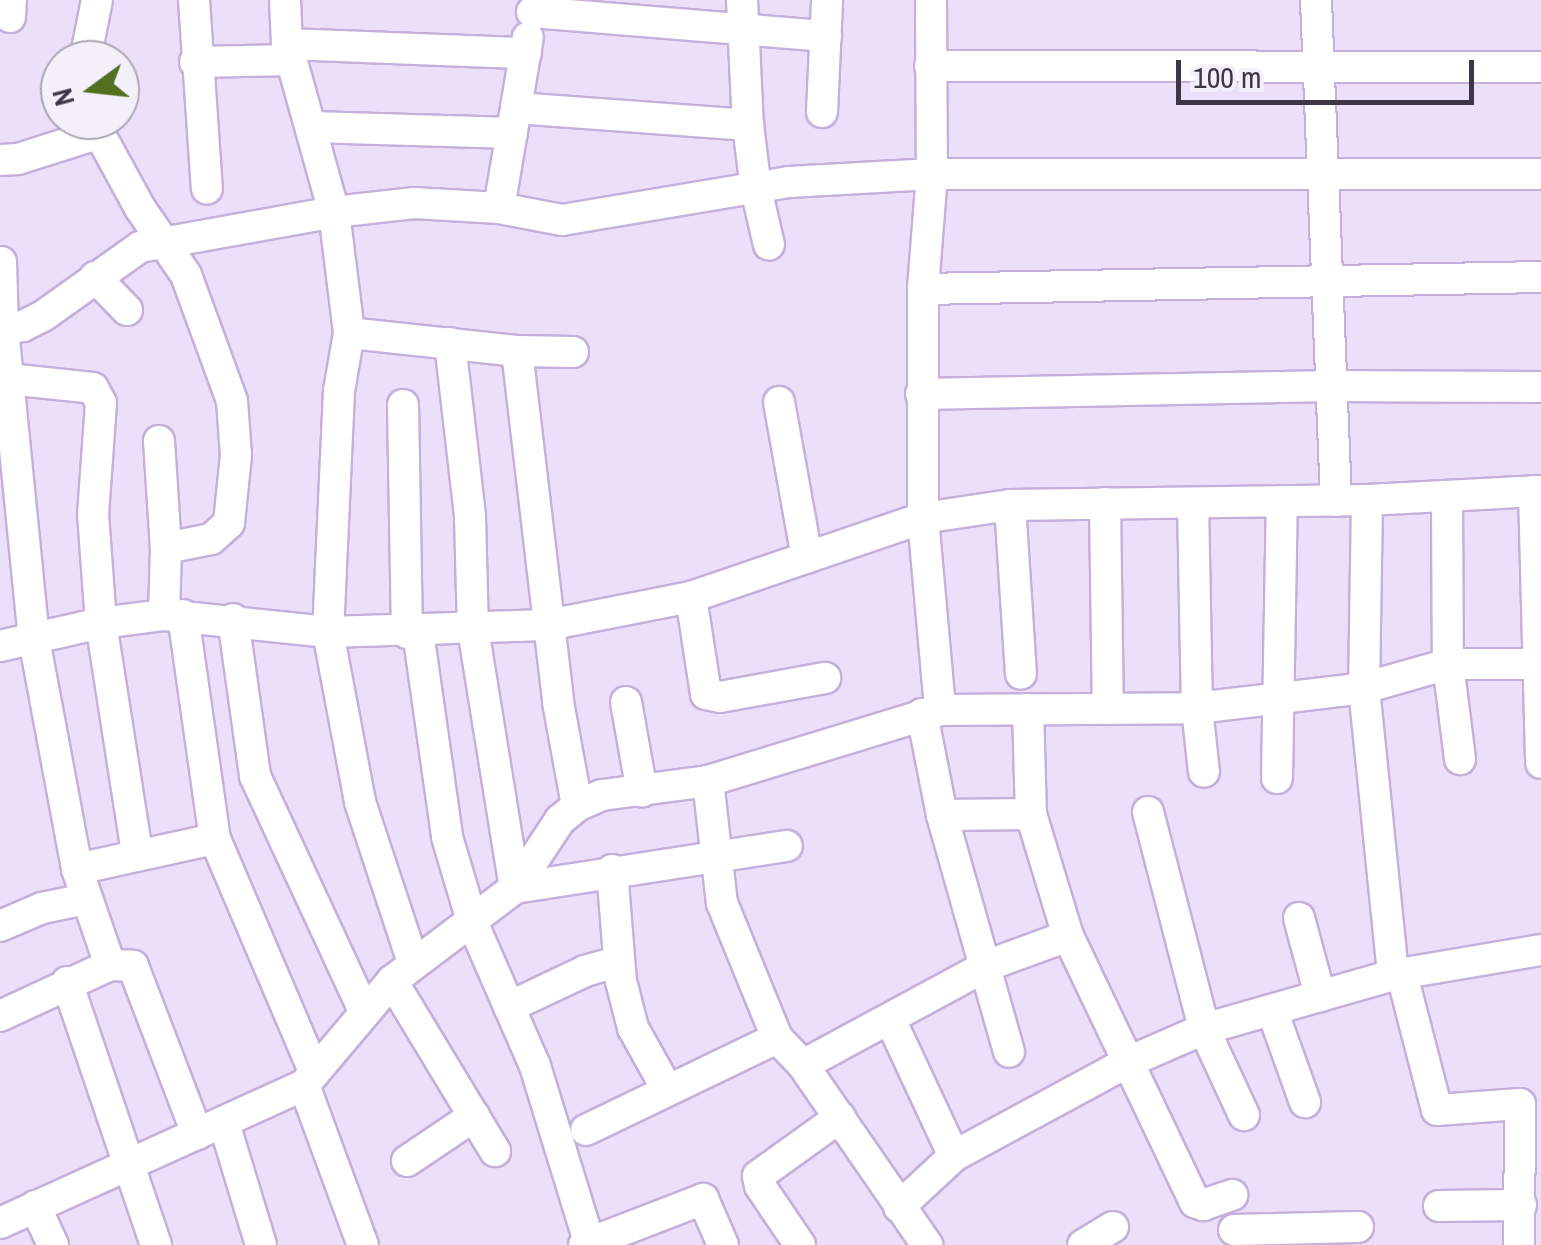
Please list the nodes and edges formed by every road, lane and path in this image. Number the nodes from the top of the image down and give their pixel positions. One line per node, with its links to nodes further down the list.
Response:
1 (97, 0): 11 (street)
2 (194, 0): 14 (street)
3 (285, 0): 12 (street)
4 (742, 0): 9 (street)
5 (828, 0): 10 (street)
6 (931, 0): 15 (street)
7 (1316, 0): 16 (street)
8 (534, 6): 9 (street); 13 (street)
9 (742, 33): 10 (street); 20 (street)
10 (826, 36): 18 (street)
11 (89, 40)
12 (290, 52): 13 (street); 14 (street); 21 (street)
13 (526, 53): 19 (street)
14 (195, 62): 28 (street)
15 (930, 66): 16 (street); 26 (street)
16 (1319, 66): 17 (street); 25 (street)
17 (1541, 67)
18 (822, 112)
19 (514, 121): 20 (street); 21 (street); 30 (street)
20 (748, 125): 29 (street)
21 (312, 127): 31 (street)
22 (64, 140): 24 (street)
23 (102, 140): 32 (street)
24 (0, 160)
25 (1324, 173): 26 (street); 27 (street); 37 (street)
26 (932, 174): 29 (street); 38 (street)
27 (1541, 174)
28 (207, 188)
29 (756, 189): 30 (street); 33 (street)
30 (500, 208): 31 (street)
31 (334, 212): 32 (street); 41 (street)
32 (165, 239): 35 (street); 61 (street)
33 (769, 245)
34 (1, 262): 40 (street)
35 (96, 276): 39 (street); 40 (street)
36 (1541, 277): 37 (street)
37 (1328, 279): 38 (street); 46 (street)
38 (923, 289): 48 (street)
39 (127, 310)
40 (2, 329): 45 (street)
41 (349, 334): 42 (street); 70 (street)
42 (450, 343): 43 (street); 69 (street)
43 (517, 351): 44 (street); 68 (street)
44 (573, 352)
45 (8, 378): 67 (street); 72 (street)
46 (1332, 386): 47 (street); 48 (street); 56 (street)
47 (1541, 387)
48 (921, 394): 60 (street)
49 (779, 402): 62 (street)
50 (403, 405): 71 (street)
51 (159, 442): 61 (street)
52 (1538, 491): 53 (street); 63 (street)
53 (1447, 496): 54 (street); 74 (street)
54 (1367, 500): 56 (street); 78 (street)
55 (1282, 501): 56 (street); 57 (street); 79 (street)
56 (1336, 501)
57 (1194, 502): 58 (street); 81 (street)
58 (1105, 503): 59 (street); 83 (street)
59 (1010, 505): 60 (street); 76 (street)
60 (923, 518): 62 (street); 84 (street)
61 (166, 548): 65 (street)
62 (806, 558): 64 (street)
63 (1538, 582): 75 (street)
64 (691, 597): 68 (street); 77 (street)
65 (173, 615): 66 (street); 67 (street); 95 (street)
66 (233, 619): 70 (street); 117 (street)
67 (101, 624): 72 (street); 97 (street)
68 (548, 624): 69 (street); 91 (street)
69 (473, 630): 71 (street); 101 (street)
70 (328, 632): 71 (street); 111 (street)
71 (412, 632): 104 (street)
72 (34, 639): 73 (street); 99 (street)
73 (0, 646)
74 (1448, 664): 75 (street); 78 (street); 85 (street)
75 (1539, 664): 86 (street)
76 (1021, 674)
77 (825, 678)
78 (1364, 688): 79 (street); 112 (street)
79 (1278, 695): 81 (street); 88 (street)
80 (626, 702): 90 (street)
81 (1198, 708): 83 (street); 87 (street)
82 (1028, 709): 83 (street); 84 (street); 93 (street)
83 (1108, 709)
84 (931, 712): 89 (street); 94 (street)
85 (1460, 759)
86 (1541, 763)
87 (1204, 772)
88 (1277, 778)
89 (708, 781): 90 (street); 98 (street)
90 (642, 792): 91 (street)
91 (578, 806): 101 (street)
92 (1148, 812): 120 (street)
93 (1031, 814): 94 (street); 106 (street)
94 (942, 815): 110 (street)
95 (216, 838): 97 (street); 125 (street)
96 (787, 846): 98 (street)
97 (137, 854): 99 (street)
98 (716, 856): 100 (street); 121 (street)
99 (77, 870): 102 (street)
100 (612, 870): 101 (street); 108 (street)
101 (515, 888): 104 (street)
102 (86, 899): 105 (street); 109 (street)
103 (1299, 918): 114 (street)
104 (473, 924): 111 (street); 115 (street)
105 (0, 926)
106 (1068, 936): 110 (street); 123 (street)
107 (1541, 950): 112 (street)
108 (619, 961): 115 (street); 126 (street)
109 (110, 965): 113 (street); 131 (street)
110 (986, 966): 119 (street); 122 (street)
111 (402, 972): 117 (street); 128 (street)
112 (1398, 975): 114 (street); 133 (street)
113 (67, 982): 118 (street); 137 (street)
114 (1320, 996): 116 (street)
115 (509, 1007): 146 (street)
116 (1272, 1010): 120 (street); 127 (street)
117 (365, 1013): 125 (street)
118 (0, 1016)
119 (890, 1019): 124 (street); 135 (street)
120 (1204, 1029): 123 (street); 129 (street)
121 (777, 1038): 124 (street); 126 (street)
122 (1009, 1052)
123 (1126, 1063): 135 (street); 145 (street)
124 (802, 1066): 130 (street)
125 (310, 1079): 131 (street); 150 (street)
126 (667, 1090): 132 (street)
127 (1305, 1102)
128 (474, 1116): 134 (street); 136 (street)
129 (1244, 1116)
130 (840, 1117): 141 (street); 152 (street)
131 (211, 1128): 137 (street); 149 (street)
132 (586, 1130)
133 (1532, 1151): 138 (street)
134 (495, 1152)
135 (954, 1156): 141 (street)
136 (407, 1161)
137 (132, 1163): 139 (street); 148 (street)
138 (1521, 1205): 140 (street); 155 (street)
139 (35, 1206): 142 (street); 147 (street)
140 (1439, 1206)
141 (899, 1207): 153 (street)
142 (0, 1223)
143 (1112, 1227): 154 (street)
144 (1358, 1227): 145 (street)
145 (1234, 1238)
146 (588, 1244): 151 (street)
147 (54, 1245)
148 (156, 1245)
149 (261, 1245)
150 (363, 1245)
151 (723, 1245)
152 (800, 1245)
153 (926, 1245)
154 (1083, 1245)
155 (1519, 1245)

